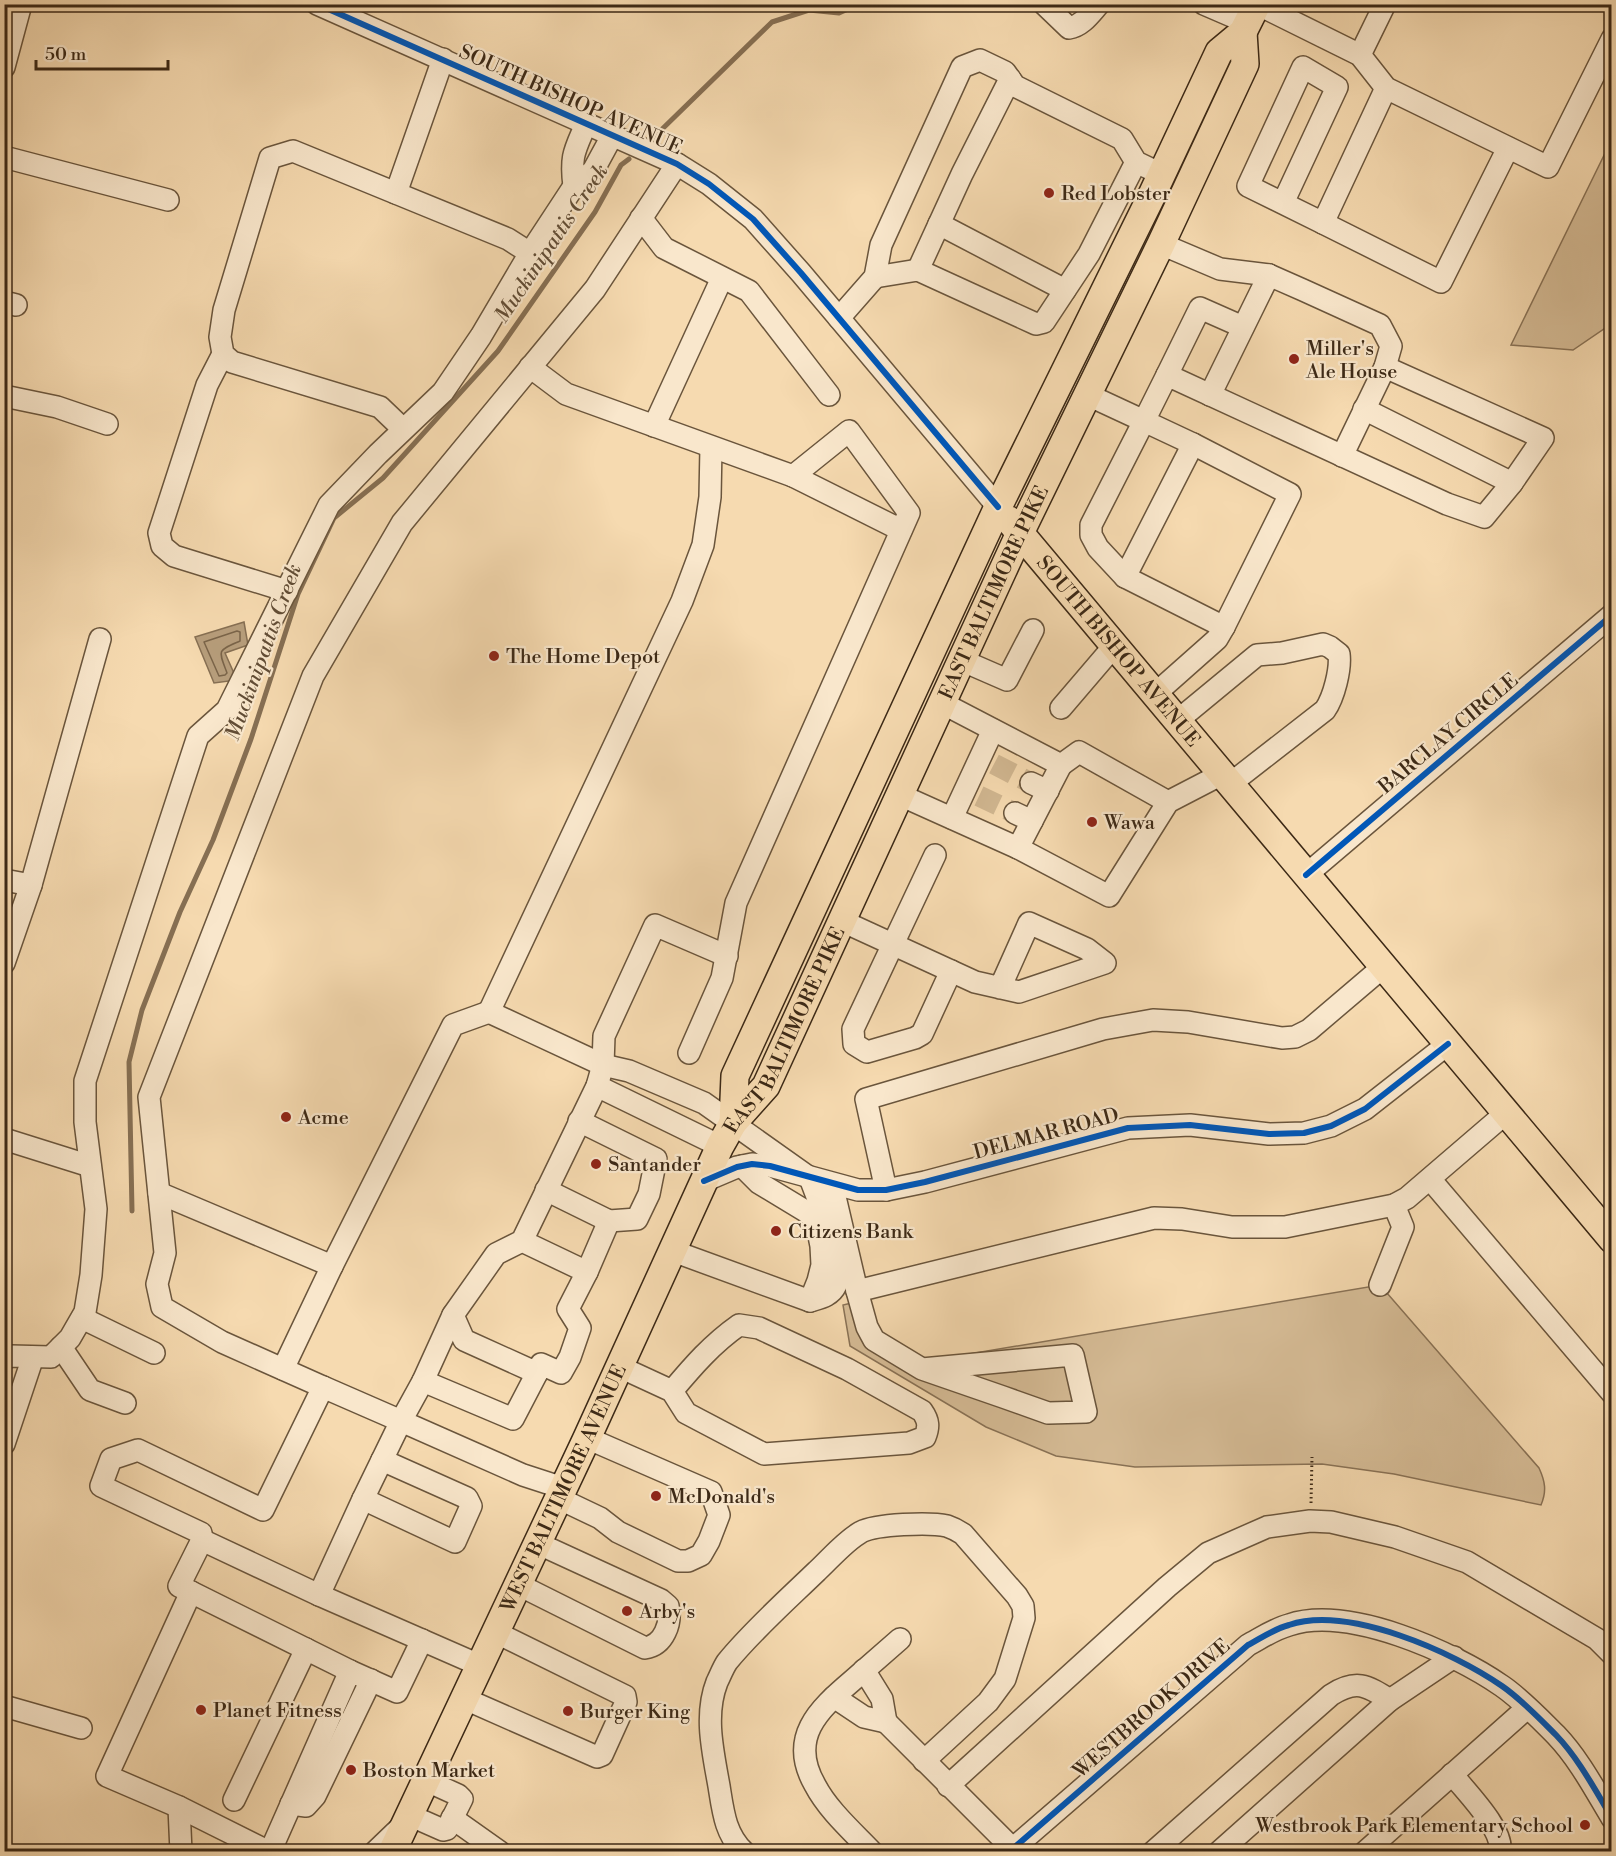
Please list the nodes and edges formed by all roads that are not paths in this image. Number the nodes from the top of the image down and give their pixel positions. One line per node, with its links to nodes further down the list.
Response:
1 (21, 4): 11 (street)
2 (317, 4): 10 (street, SOUTH BISHOP AVENUE)
3 (1044, 4): 4 (street)
4 (1099, 4)
5 (1204, 4): 7 (street)
6 (1385, 4): 9 (street)
7 (1249, 20): 9 (street); 20 (main road, EAST BALTIMORE PIKE); 28 (main road, EAST BALTIMORE PIKE)
8 (1611, 39): 16 (street)
9 (1360, 55): 13 (street)
10 (443, 60): 14 (street, SOUTH BISHOP AVENUE); 22 (street)
11 (4, 68)
12 (1010, 79): 18 (street); 27 (street); 32 (street)
13 (1386, 88): 16 (street); 26 (street)
14 (586, 123): 15 (street, SOUTH BISHOP AVENUE); 21 (street)
15 (612, 136): 19 (street, SOUTH BISHOP AVENUE); 21 (street)
16 (1508, 148): 26 (street)
17 (4, 156): 23 (street)
18 (1136, 162): 20 (street); 34 (street)
19 (677, 164): 25 (street); 35 (street, SOUTH BISHOP AVENUE)
20 (1161, 174): 55 (main road, EAST BALTIMORE PIKE)
21 (574, 186): 29 (street)
22 (396, 193): 29 (street); 37 (street)
23 (168, 200)
24 (1283, 203): 24 (street); 26 (street)
25 (642, 218): 33 (street); 38 (street)
26 (1323, 223)
27 (939, 224): 30 (street); 34 (street)
28 (1161, 244): 31 (street); 43 (main road, EAST BALTIMORE PIKE)
29 (530, 253): 49 (street)
30 (918, 270): 32 (street); 34 (street)
31 (1269, 275): 36 (street); 39 (street)
32 (875, 277): 35 (street)
33 (722, 278): 42 (street); 48 (street)
34 (1065, 290)
35 (839, 318): 55 (street, SOUTH BISHOP AVENUE)
36 (1243, 327): 40 (street); 41 (street)
37 (223, 354): 49 (street); 59 (street)
38 (530, 367): 48 (street); 107 (street)
39 (1385, 367): 45 (street); 54 (street)
40 (1167, 375): 41 (street); 46 (street)
41 (1210, 394): 52 (street)
42 (829, 395)
43 (1088, 395): 46 (street); 57 (main road, EAST BALTIMORE PIKE)
44 (4, 396): 47 (street)
45 (1364, 409): 52 (street); 54 (street)
46 (1144, 421): 50 (street); 58 (street)
47 (107, 424)
48 (654, 426): 51 (street)
49 (403, 429): 59 (street)
50 (1193, 444): 58 (street); 61 (street)
51 (711, 447): 53 (street); 90 (street)
52 (1342, 456): 54 (street)
53 (793, 476): 56 (street); 56 (street)
54 (1512, 483)
55 (998, 507): 57 (main road, SOUTH BISHOP AVENUE); 78 (main road, EAST BALTIMORE PIKE)
56 (902, 530): 85 (street)
57 (1020, 532): 64 (main road, SOUTH BISHOP AVENUE); 65 (main road, EAST BALTIMORE PIKE)
58 (1125, 577): 61 (street)
59 (287, 591): 99 (street)
60 (1611, 615): 79 (street, BARCLAY CIRCLE)
61 (1224, 627): 66 (street)
62 (1033, 630): 65 (street)
63 (100, 639): 82 (street)
64 (1114, 646): 66 (main road, SOUTH BISHOP AVENUE); 68 (street)
65 (961, 660): 67 (main road, EAST BALTIMORE PIKE)
66 (1155, 694): 69 (main road, SOUTH BISHOP AVENUE)
67 (942, 703): 70 (street); 73 (main road, EAST BALTIMORE PIKE)
68 (1061, 708)
69 (1177, 721): 72 (main road, SOUTH BISHOP AVENUE); 72 (street)
70 (993, 730): 71 (street); 75 (street)
71 (1061, 765): 74 (street); 76 (street)
72 (1226, 779): 74 (street); 79 (main road, SOUTH BISHOP AVENUE)
73 (900, 795): 75 (street); 80 (main road, EAST BALTIMORE PIKE)
74 (1168, 802): 76 (street)
75 (952, 818): 76 (street)
76 (1018, 848)
77 (935, 855): 84 (street)
78 (832, 865): 80 (main road); 97 (main road, EAST BALTIMORE PIKE)
79 (1306, 876): 87 (main road, SOUTH BISHOP AVENUE)
80 (861, 878): 83 (main road, EAST BALTIMORE PIKE)
81 (4, 880): 82 (street)
82 (31, 885): 86 (street)
83 (842, 921): 84 (street); 97 (main road, EAST BALTIMORE PIKE)
84 (893, 944): 88 (street); 88 (street)
85 (727, 956): 92 (street); 93 (street)
86 (4, 963)
87 (1383, 967): 91 (main road, SOUTH BISHOP AVENUE); 106 (street)
88 (951, 971): 89 (street)
89 (1000, 988): 89 (street)
90 (489, 1012): 93 (street); 113 (street)
91 (1448, 1044): 95 (main road, SOUTH BISHOP AVENUE); 106 (street, DELMAR ROAD)
92 (689, 1053)
93 (603, 1065): 94 (street); 97 (street)
94 (597, 1086): 96 (street); 97 (street)
95 (1506, 1113): 102 (street); 110 (main road, SOUTH BISHOP AVENUE)
96 (579, 1121): 105 (street); 109 (street)
97 (727, 1135): 101 (street, DELMAR ROAD); 103 (main road, WEST BALTIMORE AVENUE)
98 (4, 1139): 99 (street)
99 (90, 1166): 119 (street)
100 (742, 1166): 101 (street, DELMAR ROAD); 103 (street, DELMAR ROAD); 117 (street)
101 (810, 1178): 104 (street, DELMAR ROAD); 117 (street)
102 (1430, 1179): 108 (street); 131 (street)
103 (704, 1181): 112 (main road, WEST BALTIMORE AVENUE)
104 (832, 1184): 106 (street, DELMAR ROAD); 116 (street)
105 (546, 1190): 109 (street); 111 (street)
106 (886, 1190)
107 (159, 1194): 113 (street); 125 (street)
108 (1395, 1205): 115 (street); 116 (street)
109 (609, 1221): 114 (street)
110 (1609, 1232)
111 (522, 1241): 114 (street); 118 (street)
112 (674, 1251): 117 (street); 124 (main road, WEST BALTIMORE AVENUE)
113 (332, 1266): 125 (street)
114 (587, 1272): 127 (street)
115 (1380, 1286)
116 (857, 1291): 126 (street)
117 (810, 1301)
118 (453, 1315): 127 (street); 128 (street)
119 (82, 1318): 120 (street); 121 (street)
120 (61, 1347): 122 (street); 132 (street)
121 (154, 1353)
122 (33, 1357): 123 (street); 135 (street)
123 (4, 1359)
124 (620, 1367): 130 (street); 134 (main road, WEST BALTIMORE AVENUE)
125 (283, 1369): 129 (street)
126 (922, 1369): 126 (street)
127 (537, 1373): 128 (street)
128 (423, 1381): 133 (street)
129 (323, 1387): 133 (street); 139 (street)
130 (672, 1391): 130 (street)
131 (1611, 1394)
132 (125, 1403)
133 (401, 1421): 136 (street); 137 (street)
134 (587, 1438): 137 (main road, WEST BALTIMORE AVENUE); 137 (street)
135 (4, 1444)
136 (382, 1460): 138 (street); 138 (street)
137 (560, 1493): 140 (main road, WEST BALTIMORE AVENUE)
138 (363, 1499): 143 (street)
139 (202, 1540): 142 (street); 143 (street)
140 (537, 1543): 141 (main road, WEST BALTIMORE AVENUE); 141 (street)
141 (517, 1584): 144 (main road, WEST BALTIMORE AVENUE)
142 (191, 1592): 147 (street); 167 (street)
143 (319, 1595): 146 (street)
144 (495, 1632): 150 (main road, WEST BALTIMORE AVENUE); 155 (street)
145 (900, 1639): 151 (street)
146 (422, 1640): 150 (street); 153 (street)
147 (306, 1649): 152 (street); 165 (street)
148 (1611, 1654): 164 (street)
149 (1454, 1657): 156 (street); 158 (street, WESTBROOK DRIVE); 171 (street, WESTBROOK DRIVE)
150 (479, 1665): 155 (main road, WEST BALTIMORE AVENUE)
151 (864, 1670): 154 (street); 159 (street)
152 (350, 1671): 153 (street); 166 (street)
153 (371, 1680): 166 (street)
154 (834, 1697): 159 (street); 178 (street)
155 (463, 1698): 163 (main road, WEST BALTIMORE AVENUE)
156 (1390, 1700): 179 (street); 180 (street)
157 (4, 1706): 160 (street)
158 (1527, 1708): 162 (street); 170 (street, WESTBROOK DRIVE)
159 (886, 1722): 161 (street)
160 (81, 1728)
161 (924, 1761): 164 (street); 177 (street)
162 (1452, 1774): 181 (street); 182 (street)
163 (424, 1780): 168 (main road, WEST BALTIMORE AVENUE); 169 (street)
164 (948, 1786): 171 (street)
165 (234, 1800)
166 (291, 1804): 173 (street)
167 (179, 1807): 172 (street); 173 (street)
168 (407, 1818): 169 (street); 174 (street); 175 (main road, WEST BALTIMORE AVENUE)
169 (452, 1818): 176 (street)
170 (1611, 1818)
171 (1012, 1850)
172 (181, 1851)
173 (269, 1851)
174 (375, 1851)
175 (392, 1851)
176 (500, 1851)
177 (744, 1851)
178 (872, 1851)
179 (1153, 1851)
180 (1220, 1851)
181 (1365, 1851)
182 (1500, 1851)

